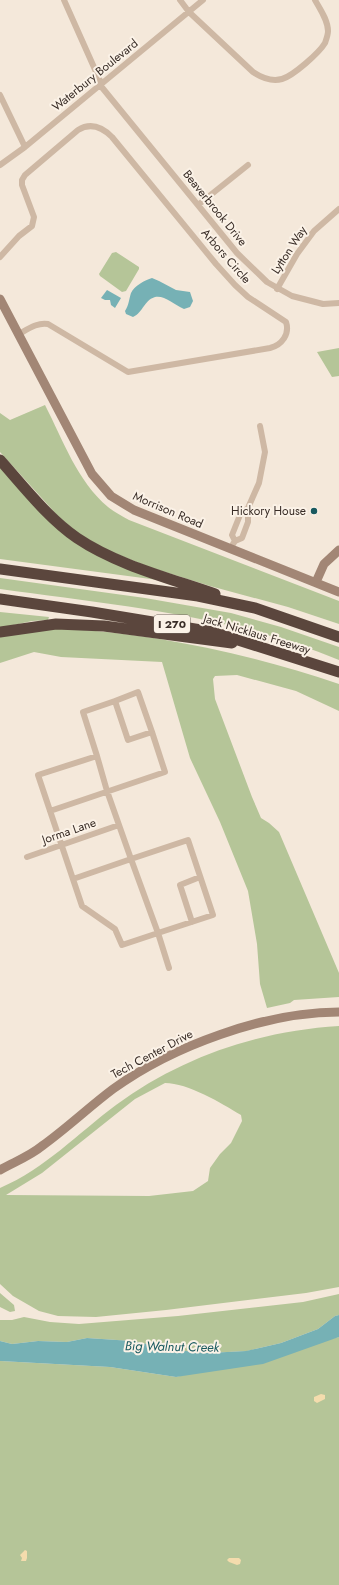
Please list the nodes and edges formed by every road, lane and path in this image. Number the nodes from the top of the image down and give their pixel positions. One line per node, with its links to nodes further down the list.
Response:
1 (64, 0): 6 (street, Beaverbrook Drive)
2 (180, 0): 5 (street)
3 (204, 0): 5 (street, Waterbury Boulevard)
4 (315, 0): 5 (street)
5 (189, 12): 6 (street, Waterbury Boulevard)
6 (101, 84): 8 (street, Waterbury Boulevard); 11 (street, Beaverbrook Drive)
7 (0, 95): 8 (street)
8 (25, 147): 9 (street, Waterbury Boulevard)
9 (0, 165)
10 (248, 165): 11 (street)
11 (198, 205): 14 (street, Beaverbrook Drive)
12 (339, 209): 14 (street, Lytton Way)
13 (0, 257): 17 (street, Arbors Circle)
14 (277, 289): 16 (street, Beaverbrook Drive)
15 (0, 299): 17 (main road, Morrison Road)
16 (339, 302)
17 (19, 334): 21 (main road, Morrison Road)
18 (260, 426): 20 (street)
19 (0, 460): 27 (highway)
20 (248, 508): 21 (street); 21 (street)
21 (233, 545): 24 (main road, Morrison Road)
22 (339, 550): 24 (main road)
23 (0, 568): 27 (highway, Jack Nicklaus Freeway)
24 (316, 582): 25 (main road, Morrison Road)
25 (339, 592)
26 (0, 599): 30 (highway, Jack Nicklaus Freeway / I 270)
27 (255, 608): 29 (highway, Jack Nicklaus Freeway)
28 (0, 632): 30 (highway)
29 (339, 637)
30 (252, 645): 31 (highway, Jack Nicklaus Freeway / I 270)
31 (339, 672)
32 (115, 701): 33 (street); 33 (street); 34 (street)
33 (152, 732): 35 (street)
34 (97, 756): 35 (street); 36 (street)
35 (107, 791): 36 (street); 37 (street)
36 (50, 811): 38 (street)
37 (119, 825): 38 (street, Jorma Lane); 40 (street)
38 (62, 845): 39 (street, Jorma Lane); 42 (street)
39 (27, 857)
40 (131, 859): 41 (street); 42 (street); 44 (street)
41 (200, 877): 43 (street); 43 (street)
42 (73, 879): 44 (street)
43 (192, 922): 44 (street)
44 (158, 933): 45 (street)
45 (168, 968)
46 (339, 1012): 47 (main road, Tech Center Drive)
47 (0, 1170)

